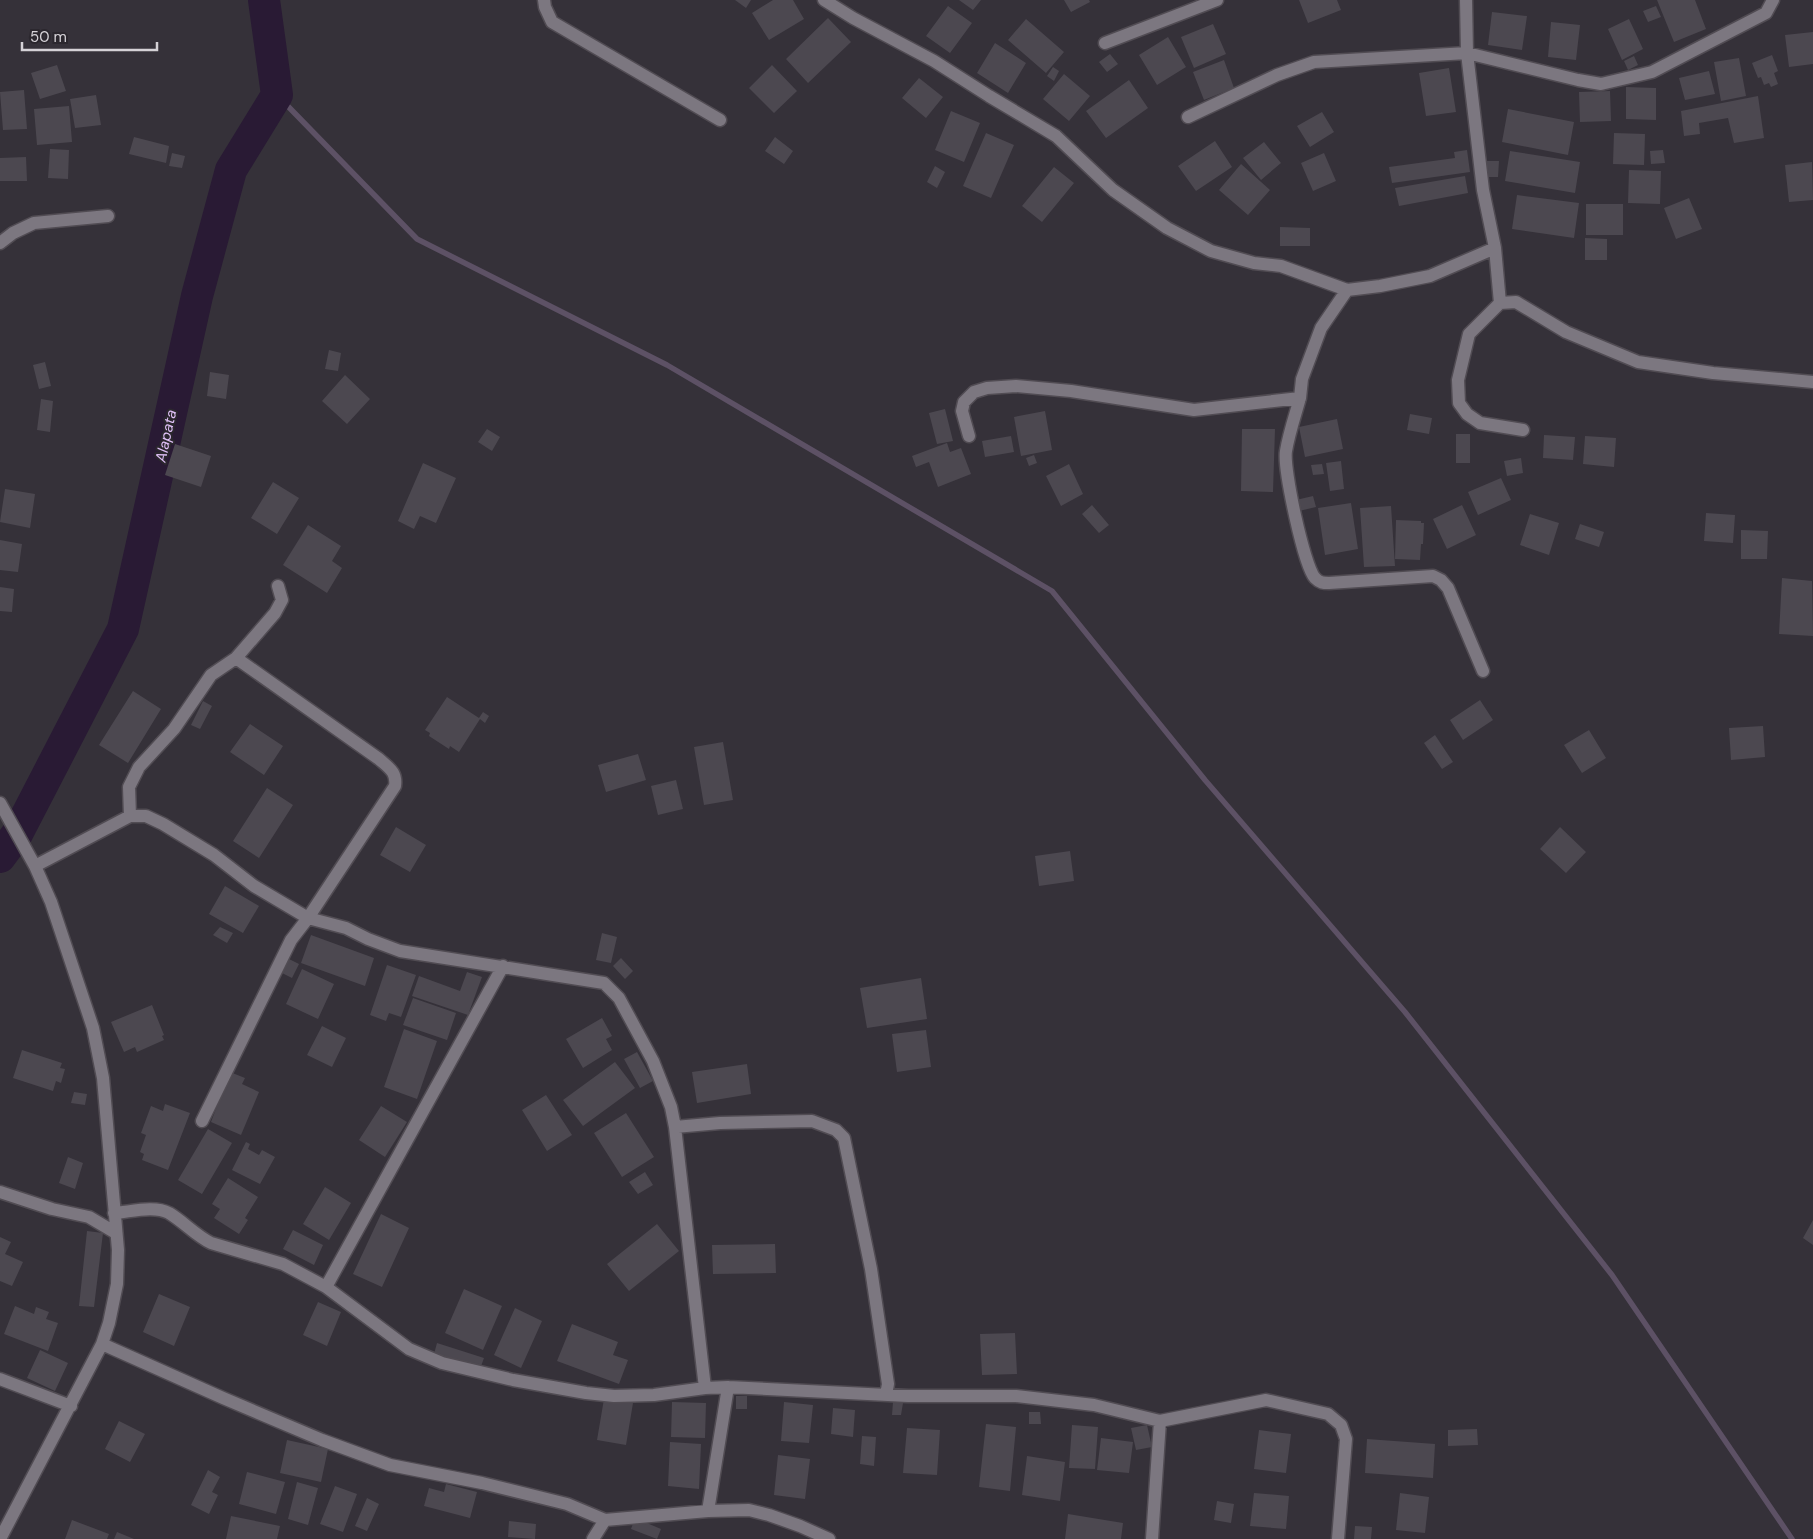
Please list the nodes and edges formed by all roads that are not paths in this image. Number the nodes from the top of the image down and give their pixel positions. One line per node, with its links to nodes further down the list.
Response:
1 (544, 0): 9 (street)
2 (824, 0): 13 (street)
3 (1217, 0): 6 (street)
4 (1466, 0): 7 (street)
5 (1773, 0): 7 (street)
6 (1105, 43)
7 (1468, 53): 8 (street); 12 (street)
8 (1188, 117)
9 (720, 120)
10 (108, 216): 11 (street)
11 (0, 243)
12 (1495, 248): 13 (street); 14 (street)
13 (1347, 290): 16 (street)
14 (1500, 304): 15 (street); 17 (street)
15 (1813, 382)
16 (1300, 398): 18 (street); 21 (street)
17 (1523, 430)
18 (969, 436)
19 (278, 586): 20 (street)
20 (236, 658): 23 (street); 25 (street)
21 (1483, 671)
22 (0, 803): 24 (street)
23 (130, 816): 24 (street); 25 (street)
24 (35, 866): 30 (street)
25 (308, 918): 26 (street); 27 (street)
26 (503, 966): 28 (street); 32 (street)
27 (202, 1121)
28 (675, 1127): 36 (street); 37 (street)
29 (0, 1192): 31 (street)
30 (114, 1213): 31 (street); 32 (street)
31 (116, 1233): 33 (street)
32 (326, 1287): 36 (street)
33 (102, 1344): 38 (street); 41 (street)
34 (0, 1379): 38 (street)
35 (728, 1387): 36 (street); 37 (street); 40 (street)
36 (705, 1388)
37 (886, 1395): 39 (street)
38 (71, 1406): 42 (street)
39 (1160, 1421): 45 (street); 46 (street)
40 (708, 1511): 41 (street); 44 (street)
41 (605, 1520): 43 (street)
42 (1, 1539)
43 (593, 1539)
44 (828, 1539)
45 (1152, 1539)
46 (1338, 1539)

